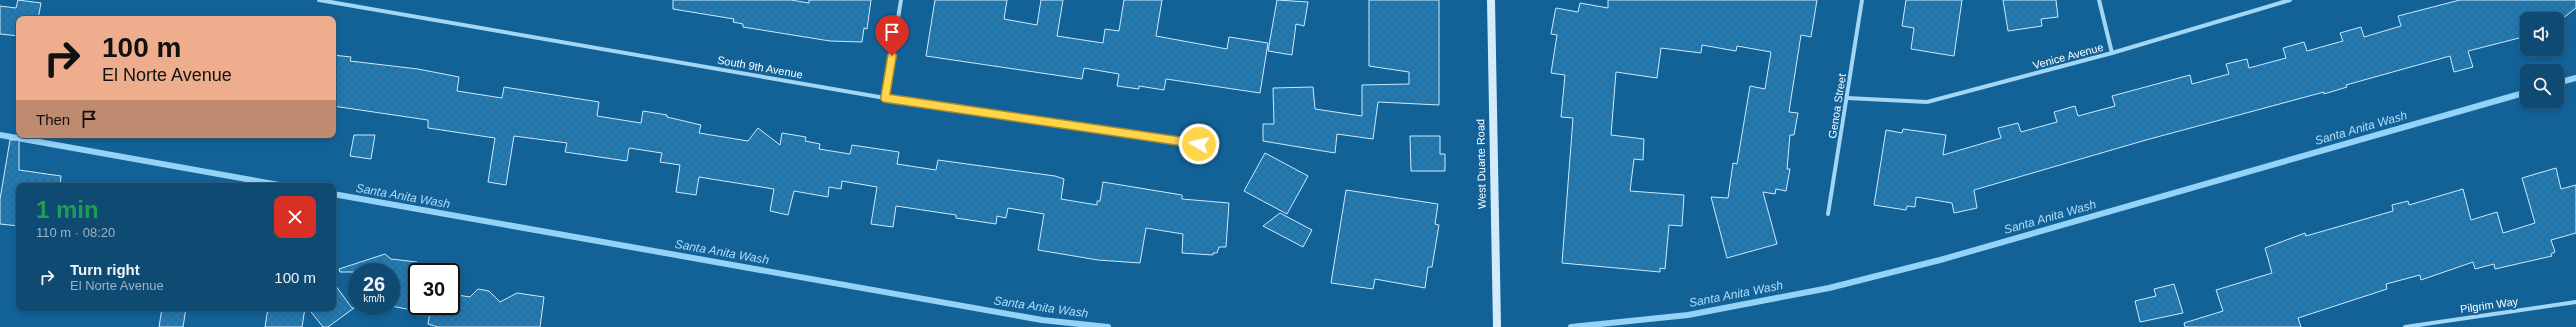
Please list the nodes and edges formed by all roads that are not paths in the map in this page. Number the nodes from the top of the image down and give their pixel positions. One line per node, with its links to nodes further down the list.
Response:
1 (319, 0): 8 (street, South 9th Avenue)
2 (901, 0): 8 (street)
3 (1491, 0): 13 (main road, West Duarte Road)
4 (1862, 0): 9 (street, Genoa Street)
5 (2099, 0): 7 (street)
6 (2290, 0): 7 (street, Venice Avenue)
7 (2112, 53): 9 (street, Venice Avenue)
8 (885, 98): 10 (street, South 9th Avenue)
9 (1848, 98): 11 (street, Genoa Street)
10 (1199, 144)
11 (1828, 214)
12 (2576, 302): 14 (street, Pilgrim Way)
13 (1497, 327)
14 (2405, 327)

